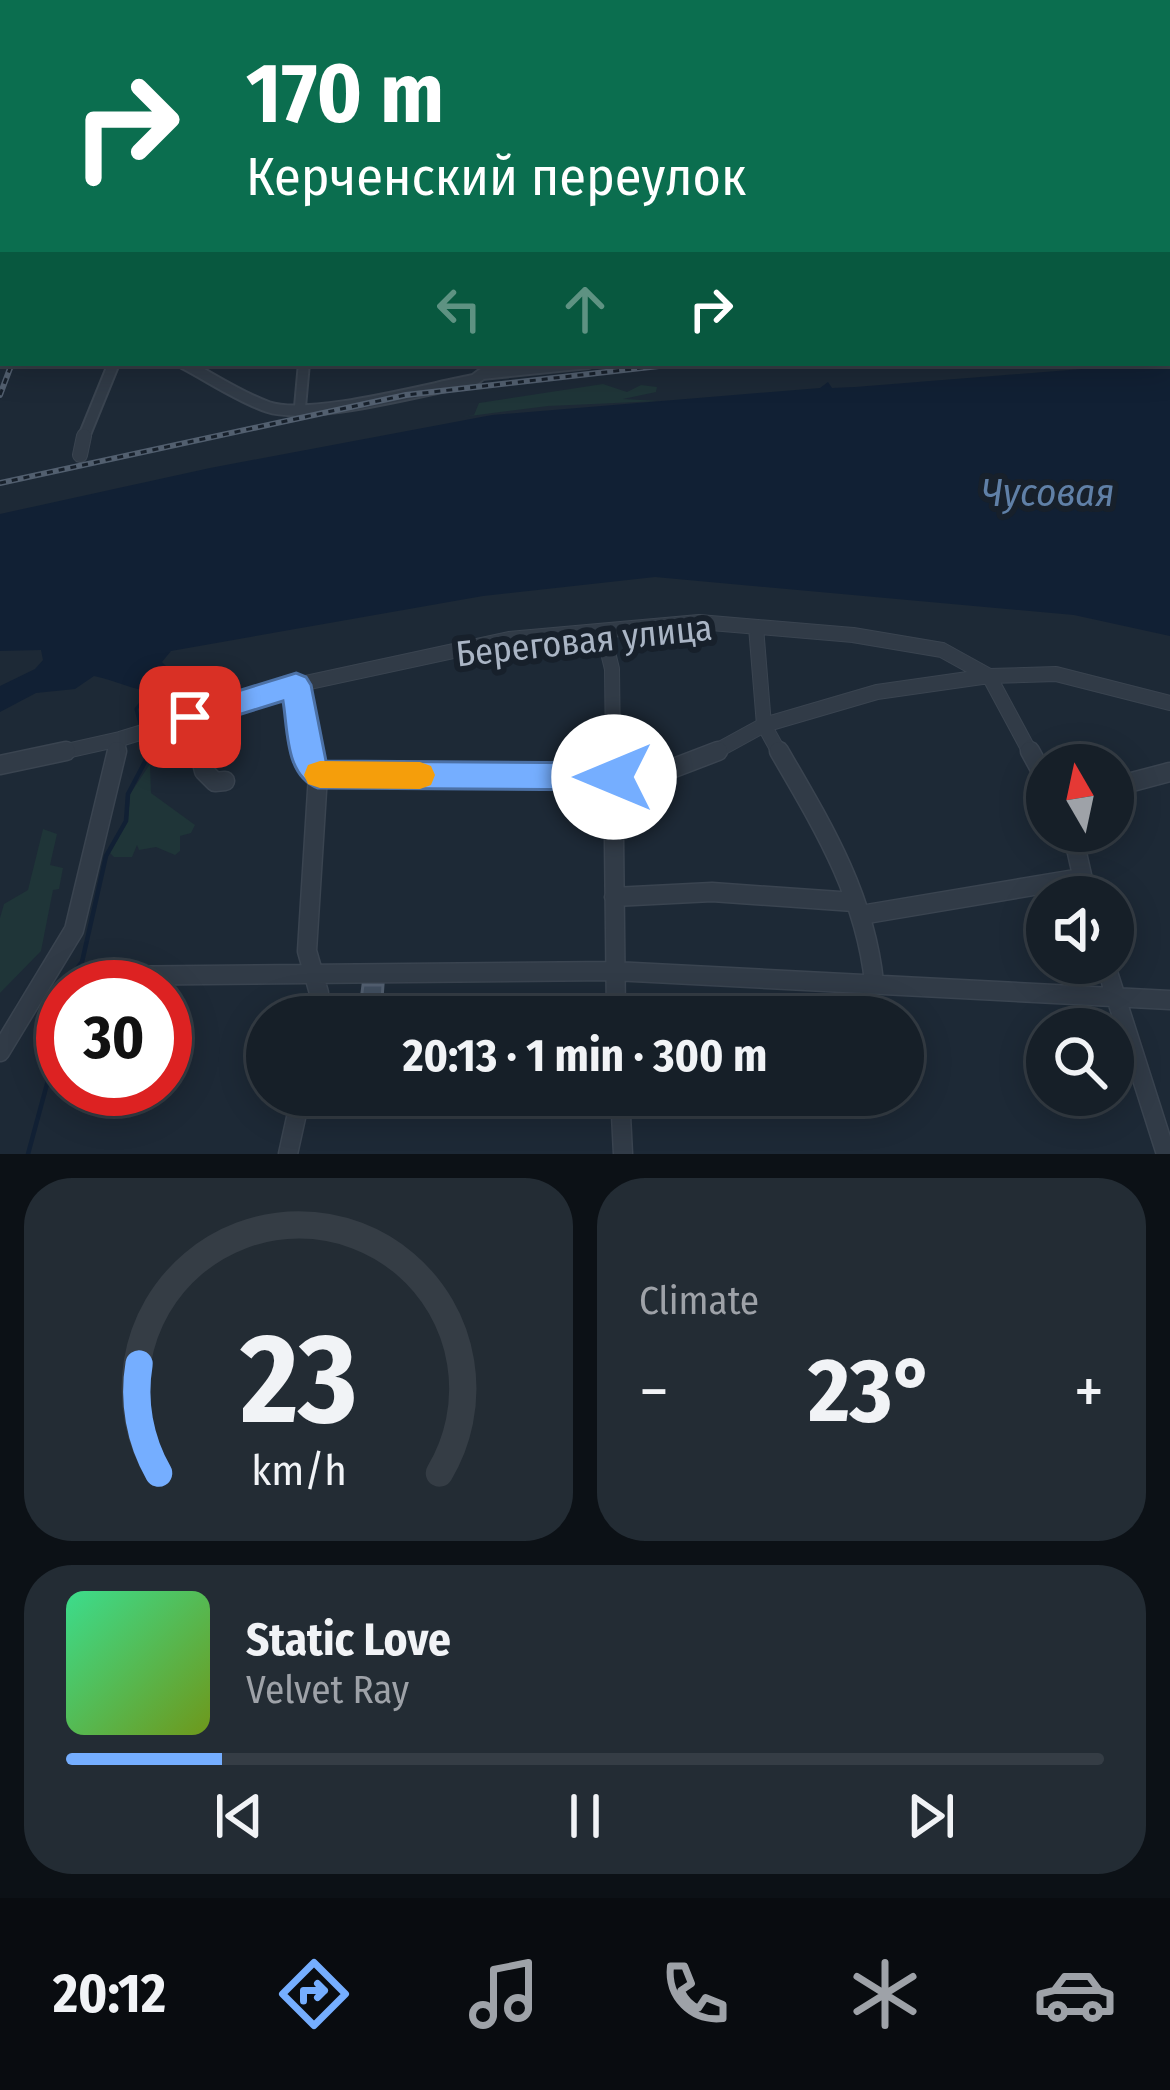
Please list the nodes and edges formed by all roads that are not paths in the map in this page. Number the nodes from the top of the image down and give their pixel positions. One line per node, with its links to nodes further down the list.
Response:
1 (113, 366): 7 (street)
2 (189, 366): 6 (street)
3 (302, 366): 6 (street)
4 (526, 366): 5 (street)
5 (485, 368): 6 (street)
6 (300, 407)
7 (80, 455)
8 (756, 627): 9 (street, Береговая улица); 10 (street, Береговая улица); 14 (street)
9 (603, 632): 11 (street, Береговая улица); 20 (street)
10 (989, 676): 12 (street, Береговая улица); 14 (street); 16 (street)
11 (296, 685): 13 (street, Береговая улица); 19 (street)
12 (1170, 703)
13 (190, 717): 15 (street, Береговая улица); 21 (street)
14 (764, 725): 20 (street); 25 (street)
15 (120, 739): 17 (street, Береговая улица); 35 (street)
16 (1026, 744)
17 (0, 765)
18 (1170, 772): 22 (street)
19 (318, 775): 20 (street); 28 (street)
20 (614, 777): 24 (street)
21 (225, 781)
22 (1134, 781)
23 (1026, 886): 25 (street)
24 (614, 897): 25 (street); 26 (street)
25 (857, 909): 29 (street)
26 (614, 971): 28 (street); 29 (street); 32 (street)
27 (192, 973): 28 (street)
28 (317, 976): 31 (street)
29 (874, 982): 33 (street)
30 (1111, 984): 33 (street)
31 (317, 996)
32 (615, 996)
33 (1114, 996): 34 (street); 40 (street)
34 (1170, 1000)
35 (0, 1052)
36 (296, 1116): 38 (street)
37 (621, 1116): 39 (street)
38 (288, 1154)
39 (623, 1154)
40 (1166, 1154)

